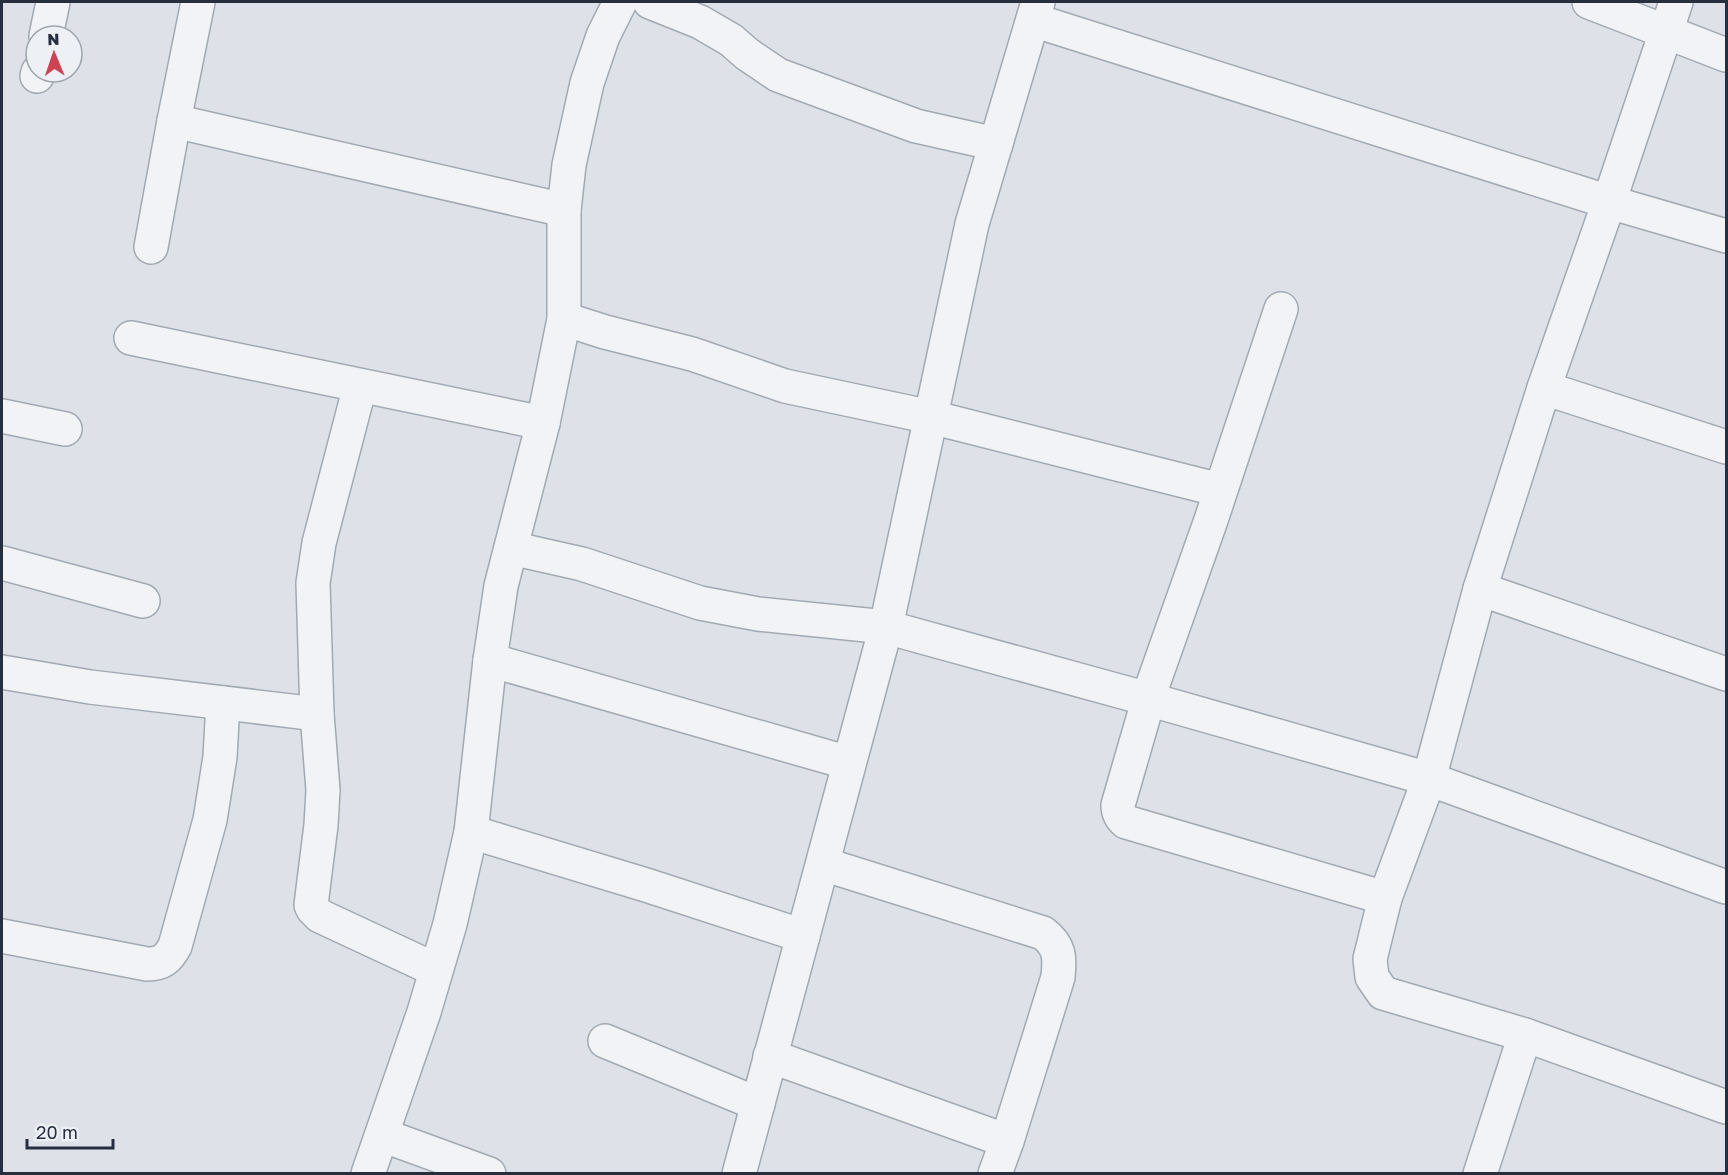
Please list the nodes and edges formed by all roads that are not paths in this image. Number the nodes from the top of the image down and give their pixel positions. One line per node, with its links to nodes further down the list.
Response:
1 (53, 2): 8 (street)
2 (198, 2): 11 (street)
3 (621, 2): 14 (street)
4 (650, 2): 12 (street)
5 (1588, 2): 9 (street)
6 (1676, 2): 9 (street)
7 (1036, 11): 12 (street); 13 (street)
8 (48, 24)
9 (1665, 32): 10 (street); 13 (street)
10 (1726, 55)
11 (174, 121): 14 (street); 16 (street)
12 (996, 144): 23 (street)
13 (1610, 202): 15 (street); 21 (street)
14 (564, 210): 18 (street)
15 (1726, 236)
16 (151, 247)
17 (1281, 309): 27 (street)
18 (564, 319): 23 (street); 24 (street)
19 (131, 338): 20 (street)
20 (360, 386): 24 (street); 38 (street)
21 (1545, 388): 26 (street); 30 (street)
22 (2, 416): 25 (street)
23 (931, 417): 27 (street); 32 (street)
24 (543, 423): 28 (street)
25 (65, 429)
26 (1726, 447)
27 (1220, 490): 36 (street)
28 (511, 548): 32 (street); 33 (street)
29 (2, 563): 31 (street)
30 (1480, 589): 35 (street); 40 (street)
31 (143, 601)
32 (886, 627): 36 (street); 39 (street)
33 (490, 660): 39 (street); 41 (street)
34 (2, 672): 37 (street)
35 (1726, 674)
36 (1148, 699): 40 (street); 44 (street)
37 (223, 703): 38 (street); 45 (street)
38 (317, 714): 47 (street)
39 (849, 763): 42 (street)
40 (1429, 779): 43 (street); 44 (street)
41 (471, 832): 46 (street); 47 (street)
42 (823, 864): 46 (street); 54 (street)
43 (1726, 887)
44 (1385, 898): 48 (street)
45 (2, 936)
46 (803, 936): 50 (street)
47 (436, 970): 53 (street)
48 (1525, 1035): 52 (street); 59 (street)
49 (605, 1041): 51 (street)
50 (770, 1056): 51 (street); 54 (street)
51 (758, 1104): 57 (street)
52 (1726, 1107)
53 (382, 1135): 55 (street); 56 (street)
54 (1007, 1141): 58 (street)
55 (368, 1173)
56 (489, 1173)
57 (739, 1173)
58 (995, 1173)
59 (1480, 1173)

